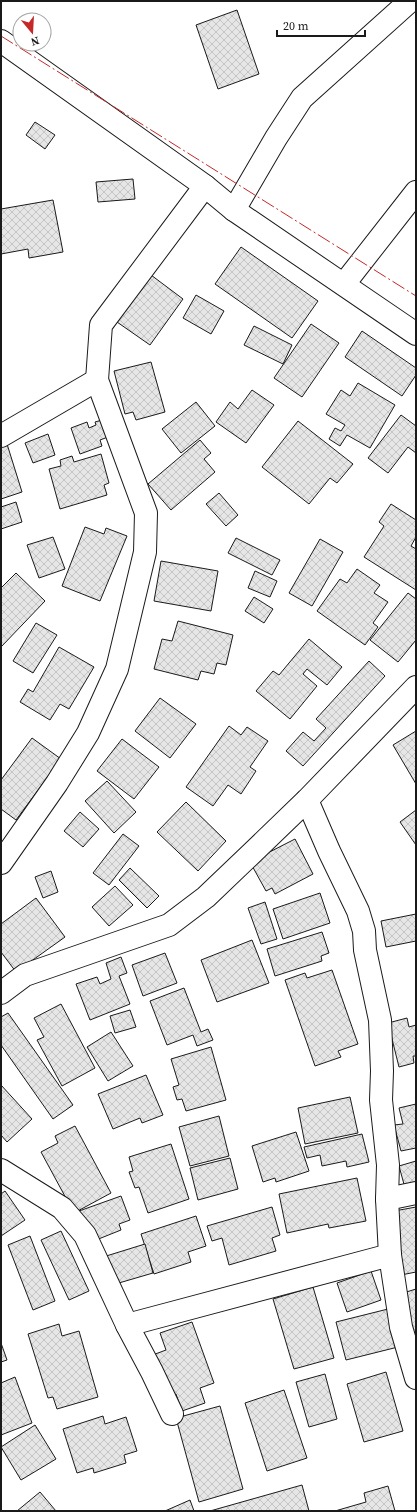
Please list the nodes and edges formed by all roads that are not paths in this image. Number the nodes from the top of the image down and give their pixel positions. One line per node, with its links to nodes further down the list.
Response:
1 (410, 1): 5 (street)
2 (1, 41): 3 (street)
3 (205, 186): 5 (street); 8 (street)
4 (416, 192): 6 (street)
5 (234, 210): 6 (street)
6 (344, 284): 7 (street)
7 (416, 334)
8 (97, 380): 9 (street); 12 (street)
9 (1, 436)
10 (416, 687): 11 (street)
11 (307, 800): 13 (street); 16 (street)
12 (1, 862)
13 (1, 993)
14 (1, 1170): 18 (street)
15 (416, 1193): 16 (street)
16 (387, 1199): 17 (street)
17 (390, 1255): 18 (street); 19 (street)
18 (127, 1325): 20 (street)
19 (416, 1378)
20 (172, 1414)

